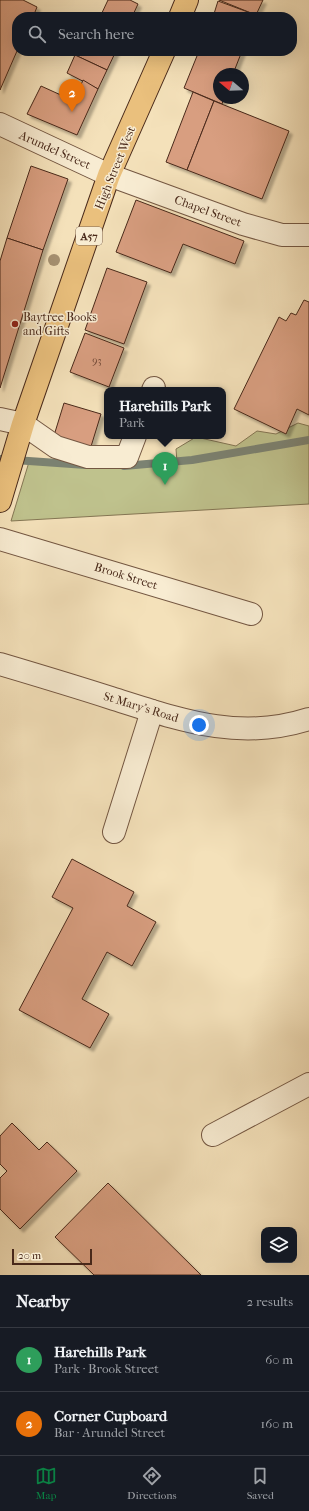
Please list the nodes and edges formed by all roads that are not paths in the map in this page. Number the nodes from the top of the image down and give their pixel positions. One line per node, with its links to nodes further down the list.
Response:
1 (188, 0): 2 (main road)
2 (182, 12)
3 (162, 56): 5 (main road, High Street West / A57)
4 (0, 124): 5 (street, Arundel Street)
5 (110, 175): 6 (street, Chapel Street); 8 (main road, High Street West / A57)
6 (309, 235)
7 (0, 420): 8 (street)
8 (23, 424): 9 (street); 10 (main road, A57)
9 (134, 439)
10 (2, 492)
11 (0, 539): 12 (street, Brook Street)
12 (251, 614)
13 (0, 664): 14 (street, St Mary's Road)
14 (152, 711): 15 (street, St Mary's Road); 16 (street)
15 (309, 719)
16 (114, 832)
17 (309, 1084): 18 (street)
18 (213, 1135)

